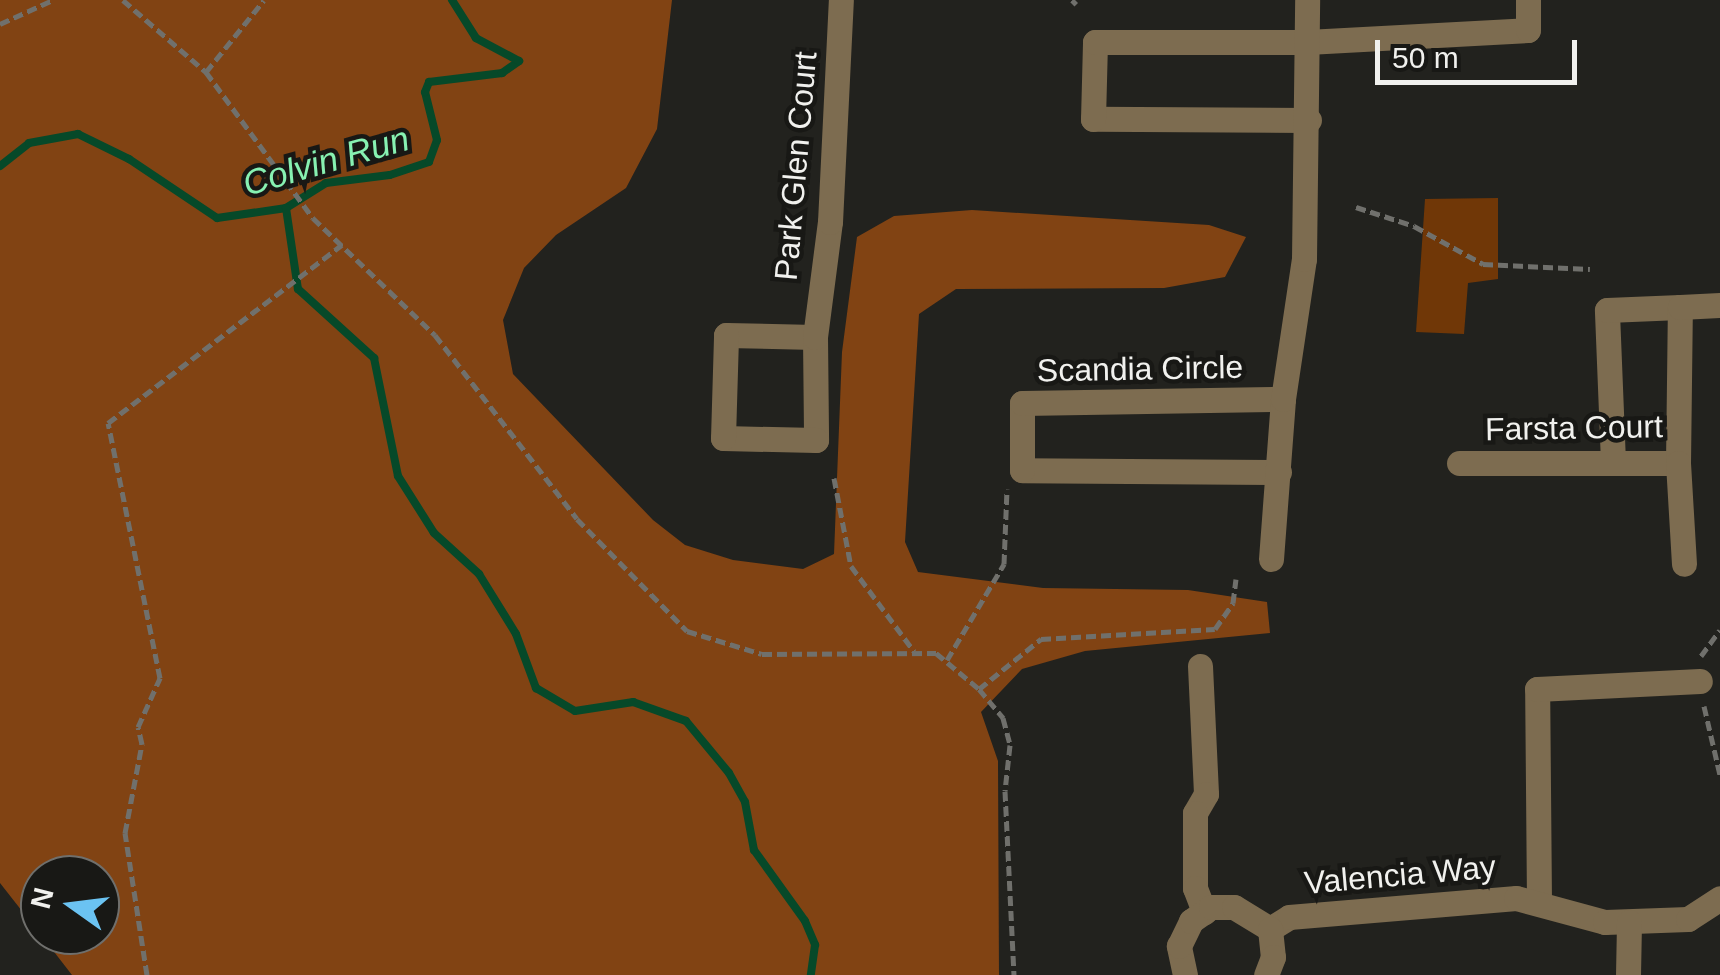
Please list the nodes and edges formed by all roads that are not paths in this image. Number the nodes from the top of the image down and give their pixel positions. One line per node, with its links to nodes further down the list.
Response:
1 (841, 0): 8 (street, Park Glen Court)
2 (1306, 0): 4 (street, Scandia Circle)
3 (1528, 0): 4 (street)
4 (1307, 42): 5 (street, Scandia Circle); 5 (street)
5 (1309, 120): 9 (street, Scandia Circle)
6 (1720, 305): 7 (street)
7 (1680, 307): 10 (street); 12 (street, Farsta Court)
8 (816, 337): 8 (street, Park Glen Court)
9 (1283, 400): 13 (street, Scandia Circle); 13 (street, Scandia Circle)
10 (1613, 462): 11 (street, Farsta Court); 12 (street, Farsta Court)
11 (1459, 463)
12 (1678, 463): 15 (street)
13 (1279, 472): 14 (street, Scandia Circle)
14 (1271, 560)
15 (1684, 564)
16 (1200, 666): 20 (street)
17 (1700, 681): 19 (street, Valencia Way)
18 (1720, 898): 21 (street, Valencia Way)
19 (1539, 902): 21 (street, Valencia Way); 22 (street, Valencia Way)
20 (1204, 912): 22 (street, Valencia Way); 23 (street)
21 (1629, 922): 25 (street)
22 (1270, 929): 24 (street, Valencia Way)
23 (1185, 975)
24 (1266, 975)
25 (1628, 975)

